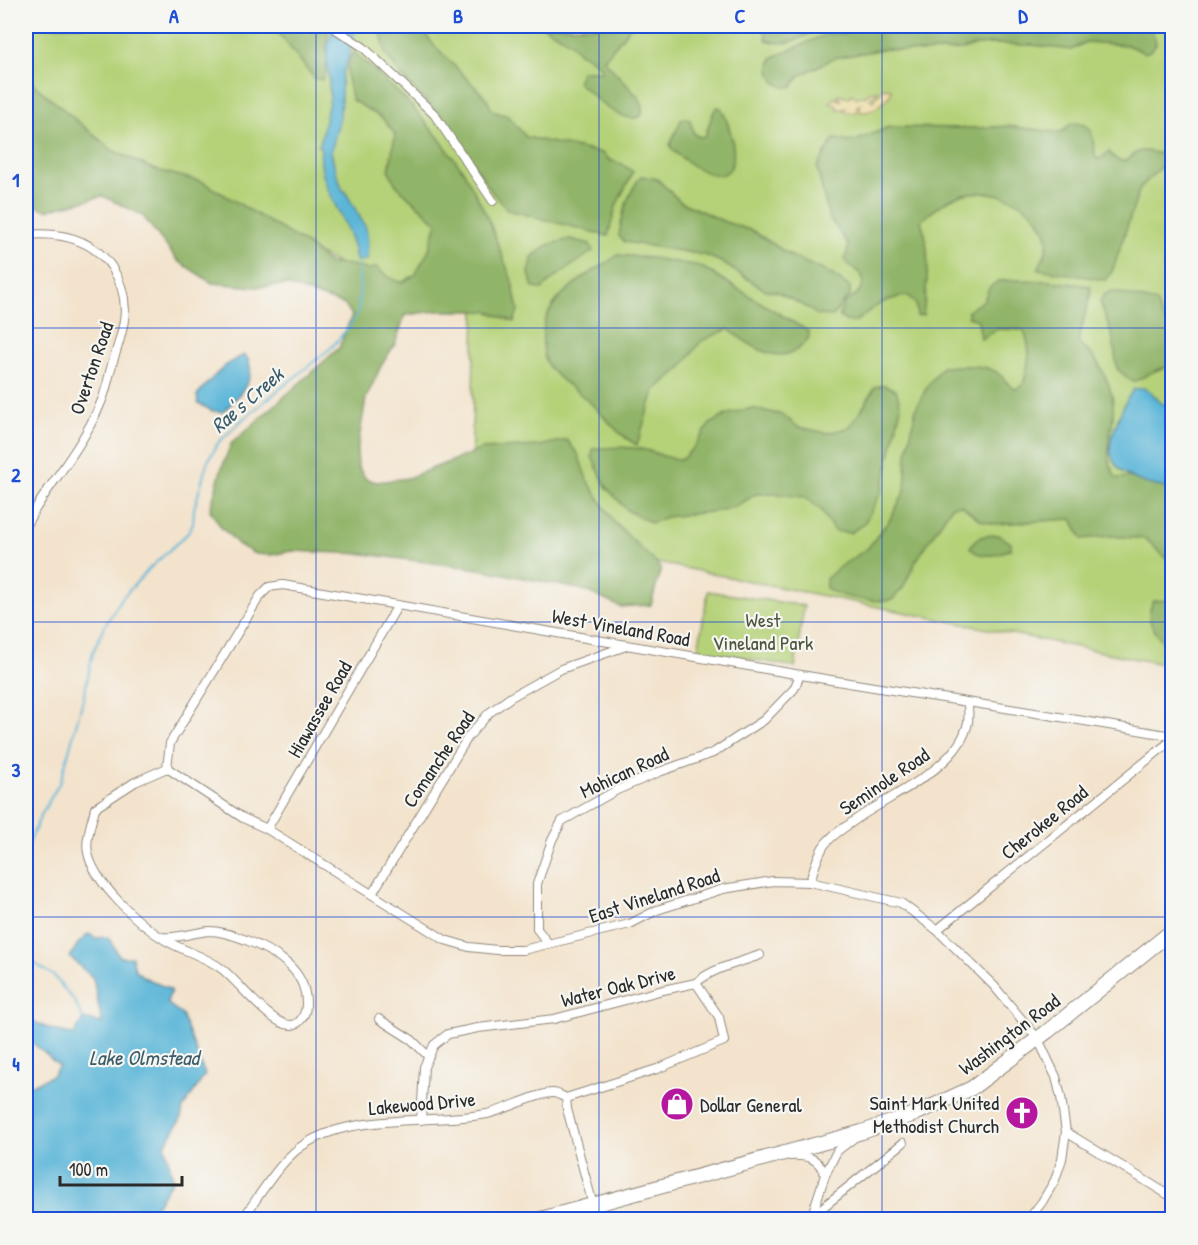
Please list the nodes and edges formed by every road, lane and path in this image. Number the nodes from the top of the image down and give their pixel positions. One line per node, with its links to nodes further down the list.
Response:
1 (331, 26): 2 (street)
2 (493, 201)
3 (26, 235): 4 (street, Overton Road)
4 (26, 525)
5 (398, 605): 6 (street, West Vineland Road); 10 (street, West Vineland Road); 11 (street, Hiawassee Road)
6 (627, 645): 7 (street, West Vineland Road); 13 (street, Comanche Road)
7 (800, 675): 8 (street, West Vineland Road); 17 (street, Mohican Road)
8 (968, 703): 9 (street, West Vineland Road); 12 (street, Seminole Road)
9 (1173, 738): 14 (street, Cherokee Road)
10 (166, 768): 11 (street, East Vineland Road); 16 (street)
11 (267, 829): 13 (street, East Vineland Road)
12 (810, 882): 14 (street, East Vineland Road); 17 (street, East Vineland Road)
13 (372, 894): 17 (street, East Vineland Road)
14 (937, 930): 21 (street, East Vineland Road)
15 (1173, 931): 21 (main road, Washington Road)
16 (161, 937): 16 (street)
17 (548, 943)
18 (760, 955): 19 (street)
19 (696, 983): 22 (street, Water Oak Drive); 23 (street, Water Oak Drive)
20 (379, 1019): 22 (street)
21 (1038, 1039): 25 (main road, Washington Road); 26 (street, East Vineland Road)
22 (428, 1056): 24 (street)
23 (566, 1098): 24 (street, Lakewood Drive); 31 (street)
24 (421, 1120): 33 (street, Lakewood Drive)
25 (862, 1132): 28 (main road, Washington Road); 29 (street)
26 (1066, 1132): 30 (street); 35 (street, East Vineland Road)
27 (903, 1143): 32 (street)
28 (770, 1156): 29 (street); 31 (main road, Washington Road)
29 (825, 1175): 32 (street)
30 (1173, 1197)
31 (593, 1205): 34 (main road, Washington Road)
32 (810, 1218)
33 (242, 1220)
34 (537, 1220)
35 (1028, 1220)

